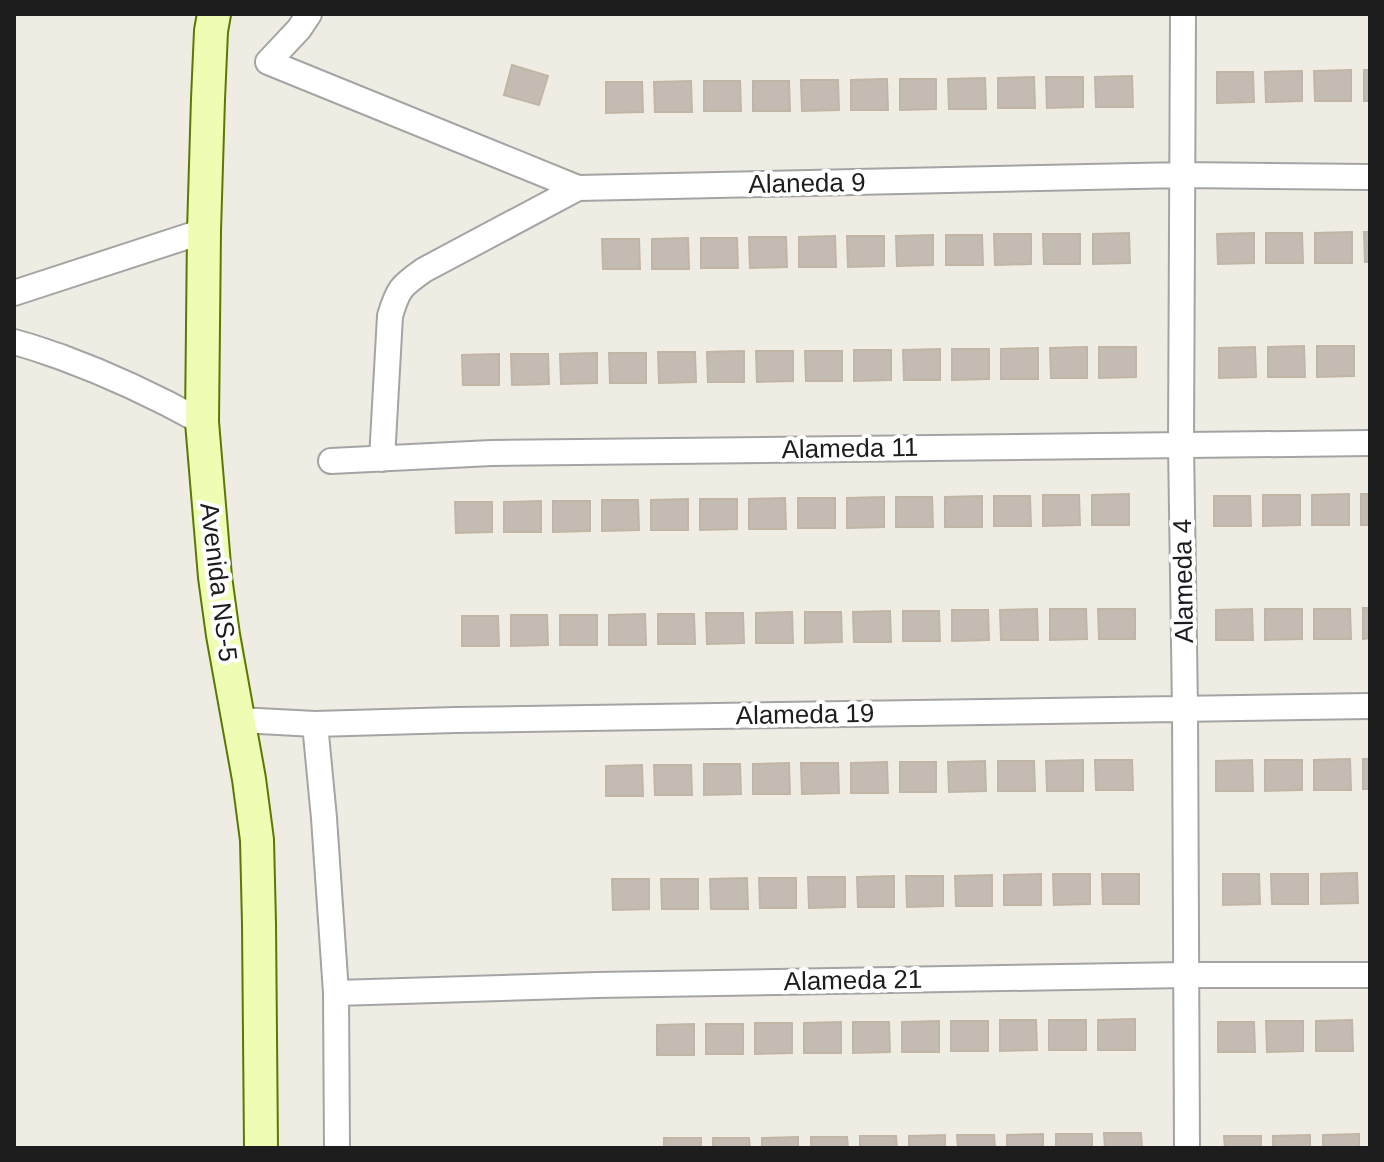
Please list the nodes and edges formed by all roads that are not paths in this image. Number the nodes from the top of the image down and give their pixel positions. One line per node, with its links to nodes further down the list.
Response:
1 (214, 14): 7 (street, Avenida NS-5)
2 (309, 14): 6 (street, Alaneda 9)
3 (1183, 14): 4 (street, Alameda 4)
4 (1183, 175): 5 (street, Alaneda 9); 6 (street, Alaneda 9); 12 (street, Alameda 4)
5 (1370, 177)
6 (578, 188): 13 (street)
7 (204, 231): 8 (street); 10 (street, Avenida NS-5)
8 (14, 293)
9 (14, 342): 10 (street)
10 (202, 422): 17 (street, Avenida NS-5)
11 (1370, 443): 12 (street, Alameda 11)
12 (1181, 444): 13 (street, Alameda 11); 16 (street, Alameda 4)
13 (382, 459): 14 (street, Alameda 11)
14 (331, 461)
15 (1370, 706): 16 (street, Alameda 19)
16 (1185, 709): 18 (street, Alameda 19); 19 (street, Alameda 4)
17 (239, 720): 18 (street, Alameda 19); 22 (street, Avenida NS-5)
18 (315, 724): 21 (street)
19 (1185, 975): 20 (street, Alameda 21); 21 (street, Alameda 21); 24 (street, Alameda 4)
20 (1370, 975)
21 (336, 993): 23 (street)
22 (261, 1148)
23 (337, 1148)
24 (1187, 1148)

